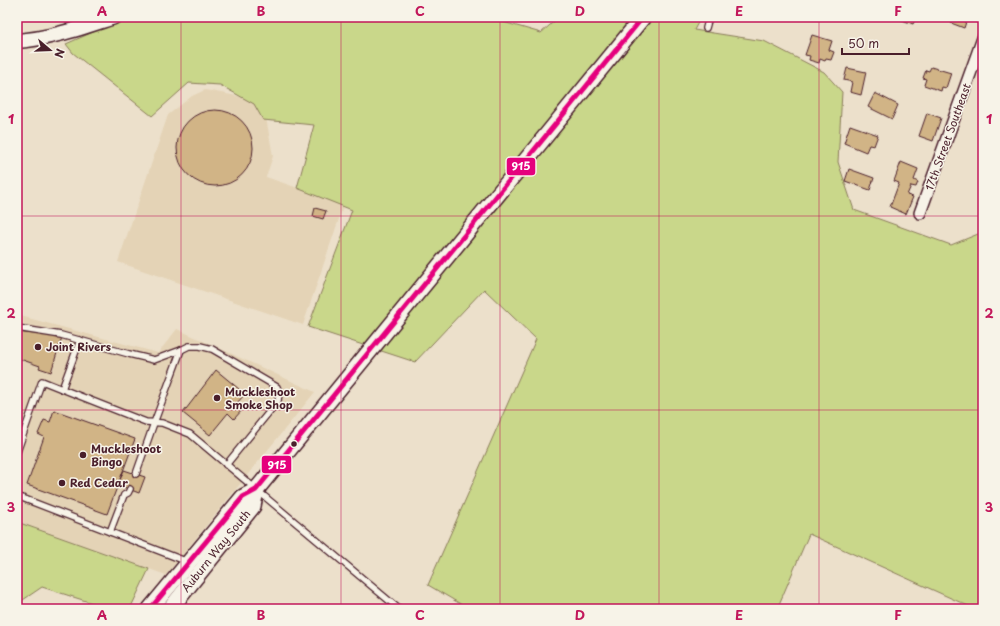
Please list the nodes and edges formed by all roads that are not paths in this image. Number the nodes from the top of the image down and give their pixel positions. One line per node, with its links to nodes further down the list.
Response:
1 (114, 17): 6 (street)
2 (643, 17): 17 (main road, Auburn Way South)
3 (709, 17): 4 (lane)
4 (706, 28)
5 (983, 38): 7 (street, 17th Street Southeast)
6 (17, 41)
7 (920, 213)
8 (17, 328): 9 (lane)
9 (80, 340): 10 (lane); 11 (lane)
10 (181, 350): 12 (lane); 14 (lane)
11 (62, 390): 12 (lane); 13 (lane)
12 (154, 423): 14 (lane); 15 (lane)
13 (17, 452)
14 (226, 465): 17 (lane)
15 (136, 474)
16 (130, 489): 19 (lane)
17 (256, 490): 20 (main road, Auburn Way South); 22 (main road, Auburn Way South); 23 (lane)
18 (17, 496): 19 (lane)
19 (110, 532): 20 (lane)
20 (189, 563): 21 (main road, Auburn Way South)
21 (150, 609)
22 (170, 609)
23 (399, 609)

